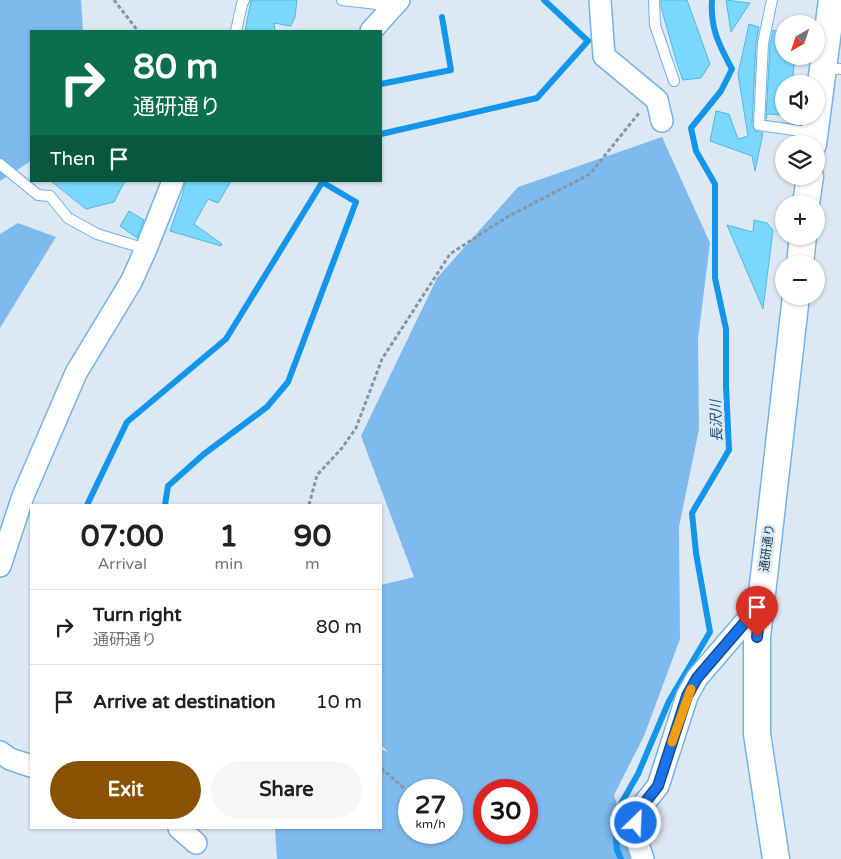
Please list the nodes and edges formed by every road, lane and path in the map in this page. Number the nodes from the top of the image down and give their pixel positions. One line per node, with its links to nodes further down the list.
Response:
1 (114, 0): 9 (path)
2 (244, 0): 10 (lane)
3 (342, 0): 8 (lane)
4 (600, 0): 14 (street)
5 (654, 0): 13 (lane)
6 (772, 0): 16 (lane)
7 (832, 0): 12 (street)
8 (397, 3): 11 (street)
9 (137, 30)
10 (236, 30)
11 (372, 30)
12 (832, 68): 17 (street)
13 (674, 81)
14 (652, 97): 15 (street); 22 (path)
15 (662, 121)
16 (801, 135)
17 (815, 135)
18 (0, 164): 20 (lane)
19 (173, 182): 20 (street)
20 (146, 249): 23 (street)
21 (795, 305): 24 (street, 通研通り)
22 (309, 504)
23 (0, 566)
24 (760, 610): 31 (street); 32 (street, 通研通り)
25 (0, 752): 26 (street)
26 (30, 766)
27 (382, 769): 28 (path)
28 (398, 783)
29 (180, 829): 30 (street)
30 (196, 843)
31 (643, 859)
32 (776, 859)

